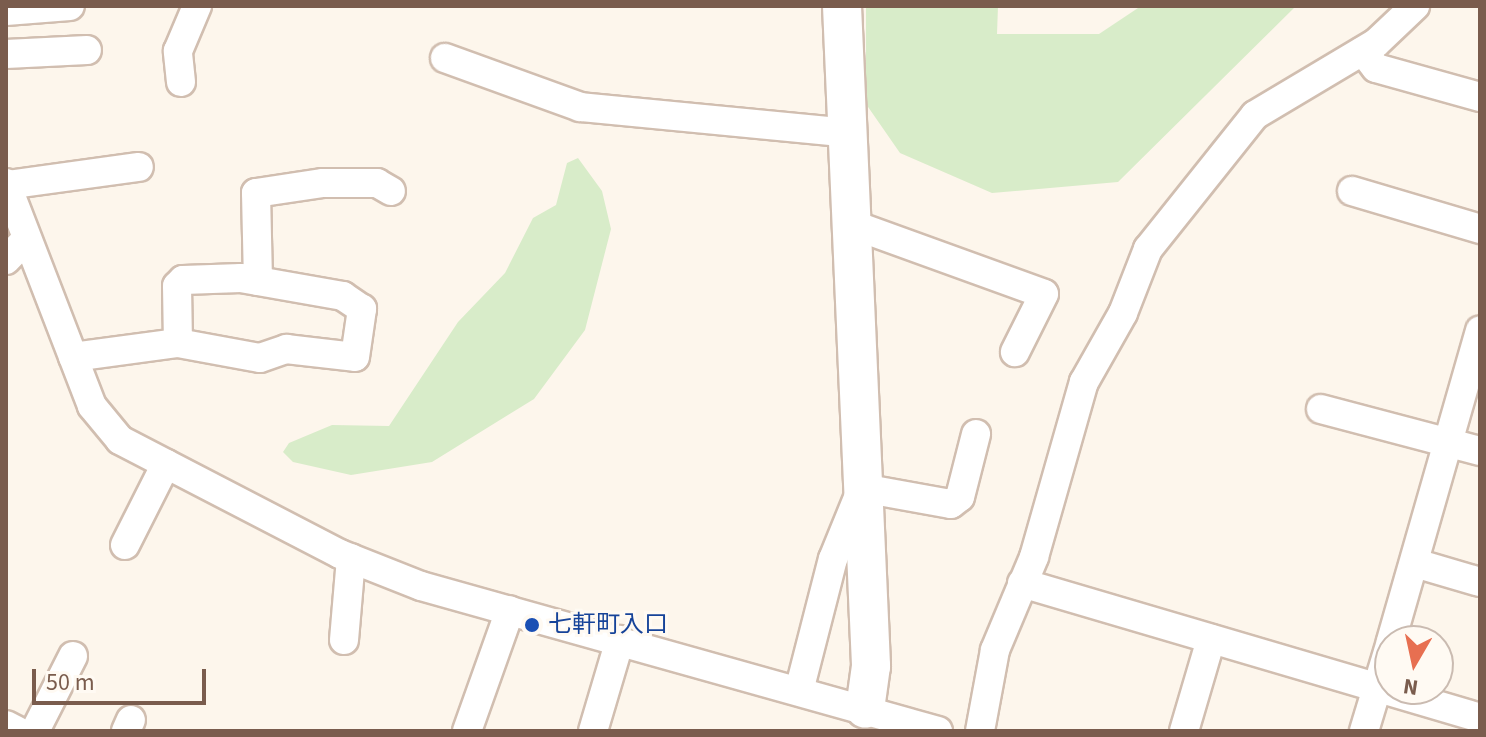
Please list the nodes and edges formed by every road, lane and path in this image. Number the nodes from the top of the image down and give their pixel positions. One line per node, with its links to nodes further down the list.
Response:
1 (70, 6): 5 (street)
2 (197, 6): 10 (street)
3 (842, 6): 12 (street)
4 (1415, 6): 7 (street)
5 (6, 11)
6 (87, 50): 8 (street)
7 (1363, 51): 11 (street); 36 (street)
8 (6, 54)
9 (445, 58): 12 (street)
10 (181, 82)
11 (1480, 97)
12 (848, 133): 17 (street)
13 (139, 167): 14 (street)
14 (6, 184): 18 (street)
15 (391, 191): 21 (street)
16 (1352, 191): 19 (street)
17 (851, 224): 24 (street); 31 (street)
18 (16, 228): 20 (street); 25 (street)
19 (1480, 229)
20 (6, 260)
21 (258, 281): 23 (street); 23 (street)
22 (1480, 330): 28 (street)
23 (178, 343): 25 (street)
24 (1015, 352)
25 (73, 357): 30 (street)
26 (1321, 409): 28 (street)
27 (976, 434): 31 (street)
28 (1448, 440): 29 (street); 34 (street)
29 (1480, 451)
30 (166, 464): 32 (street); 33 (street)
31 (862, 488): 44 (street); 47 (street)
32 (125, 545)
33 (351, 558): 37 (street); 40 (street)
34 (1415, 563): 35 (street); 38 (street)
35 (1480, 582)
36 (1022, 583): 39 (street); 55 (street)
37 (510, 610): 41 (street); 52 (street)
38 (1396, 625)
39 (1211, 639): 43 (street); 56 (street)
40 (344, 640)
41 (620, 640): 44 (street); 53 (street)
42 (73, 656): 51 (street)
43 (1374, 687)
44 (799, 691): 47 (street)
45 (1374, 698): 57 (street)
46 (1435, 705): 48 (street)
47 (878, 718): 54 (street)
48 (1480, 718)
49 (6, 725): 50 (street)
50 (18, 731)
51 (35, 731)
52 (467, 731)
53 (593, 731)
54 (938, 731)
55 (980, 731)
56 (1184, 731)
57 (1364, 731)

